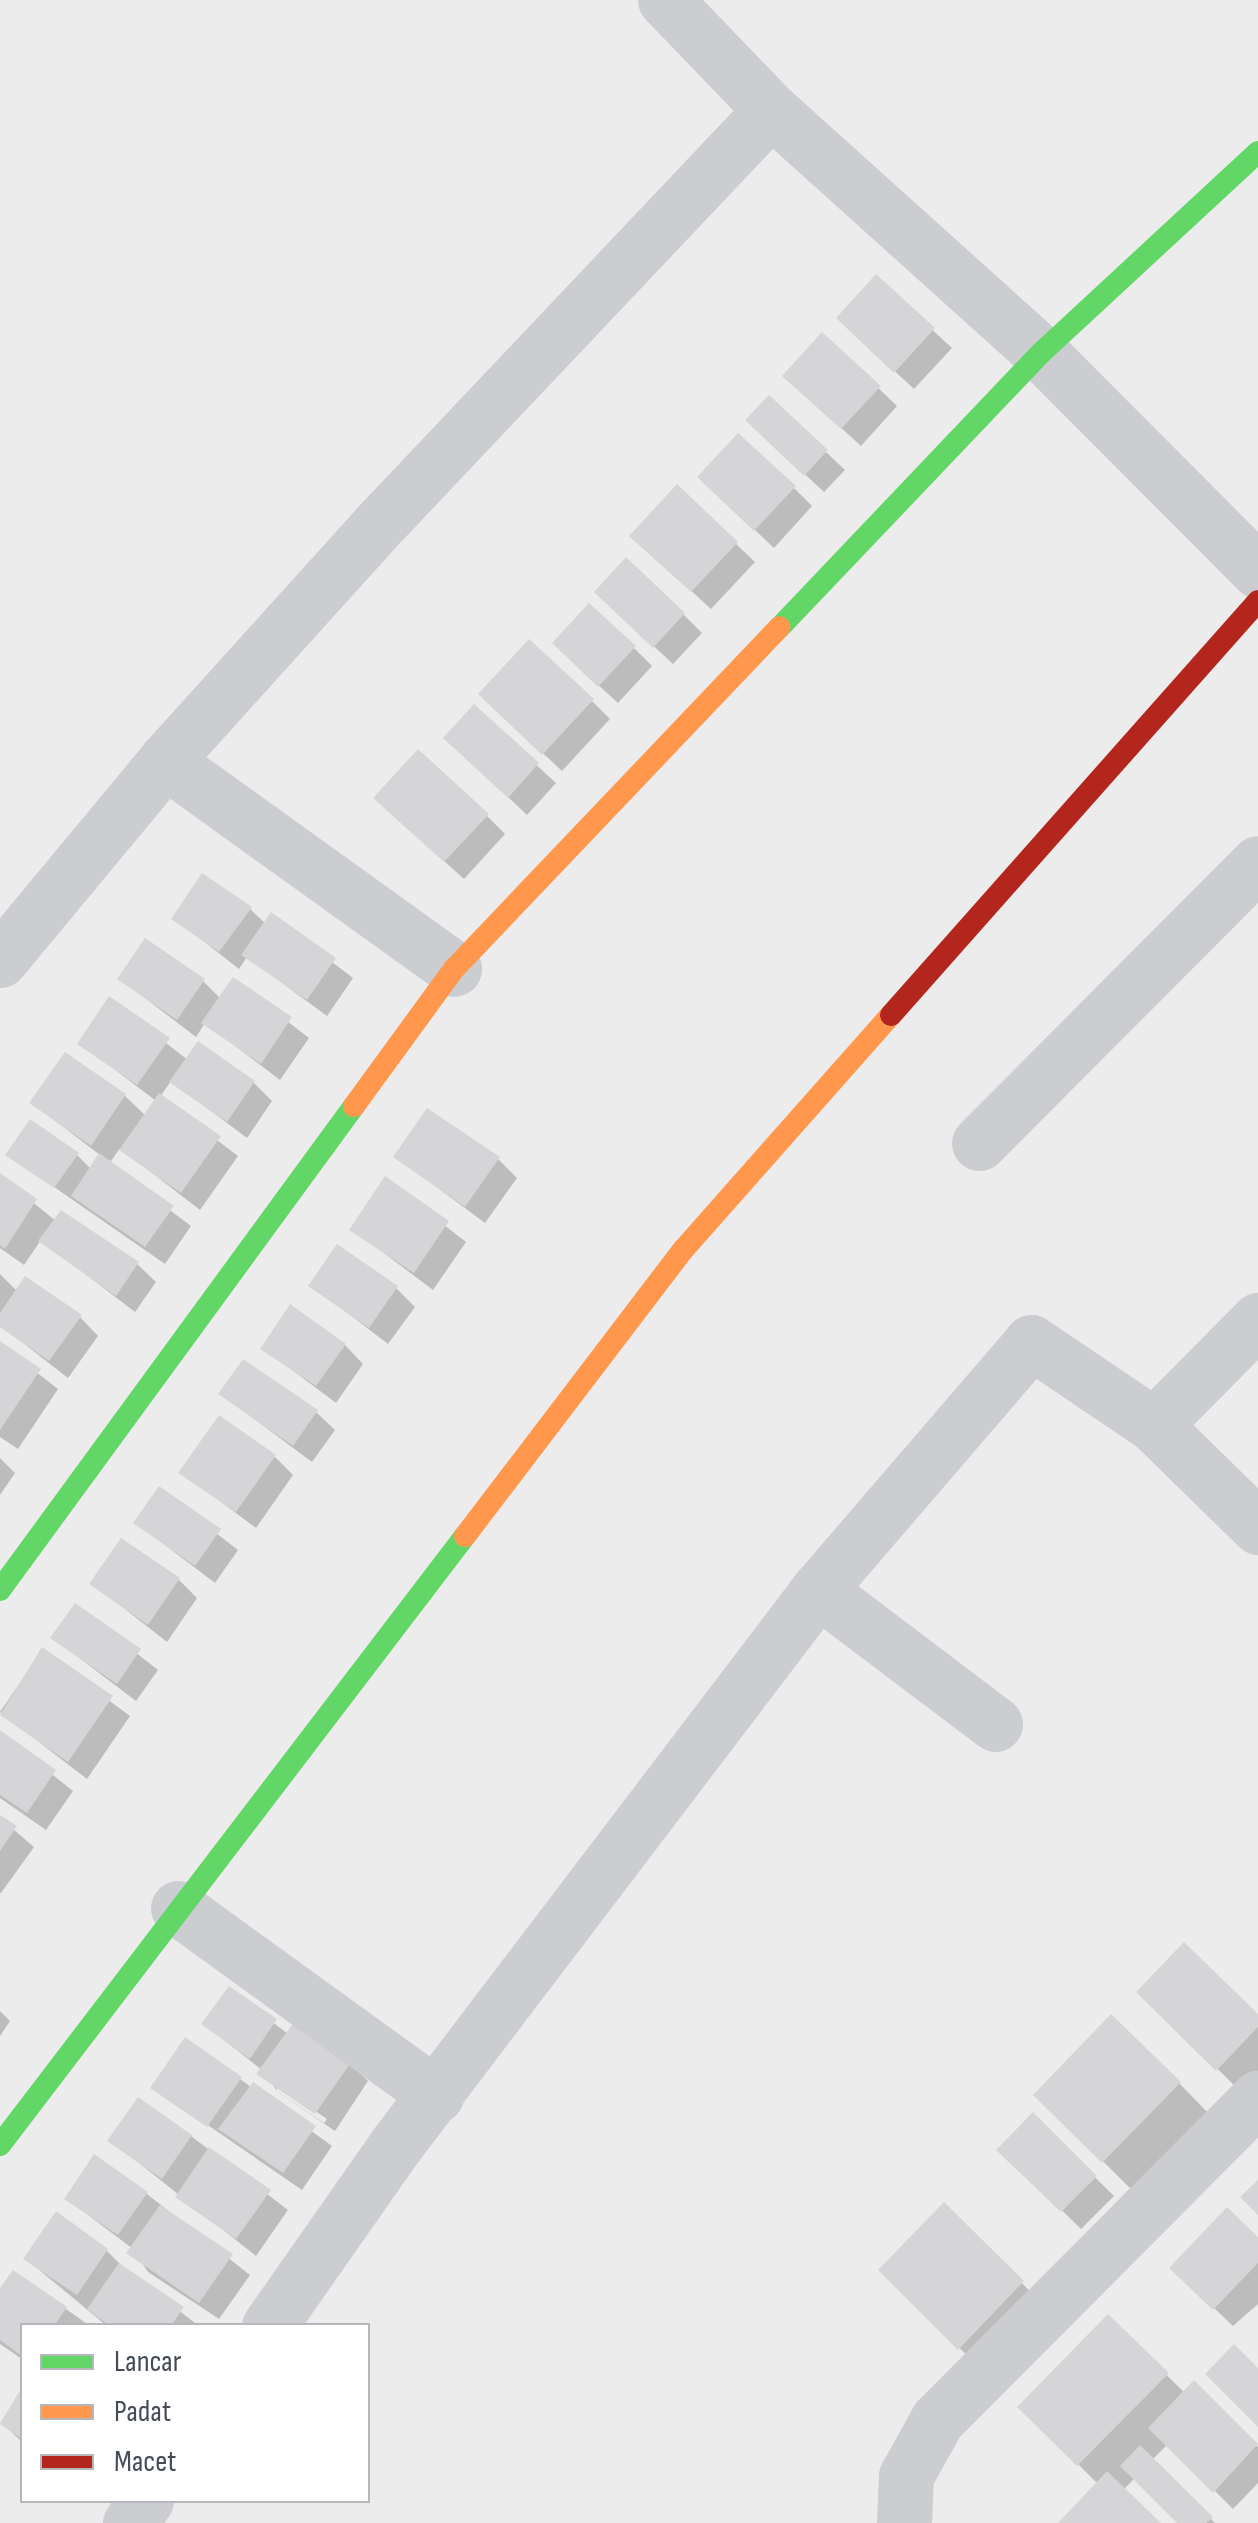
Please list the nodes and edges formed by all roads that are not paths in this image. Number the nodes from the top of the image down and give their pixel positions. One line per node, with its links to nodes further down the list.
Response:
1 (666, 0): 2 (street)
2 (772, 110): 4 (street); 7 (street)
3 (1258, 152): 4 (street)
4 (1041, 353): 5 (street); 10 (street)
5 (1258, 572)
6 (1258, 602): 18 (street)
7 (165, 761): 9 (street); 10 (street)
8 (1258, 862): 11 (street)
9 (0, 960)
10 (454, 968): 15 (street)
11 (979, 1142)
12 (1258, 1320): 13 (street)
13 (1154, 1425): 14 (street); 16 (street)
14 (1258, 1526)
15 (0, 1590)
16 (818, 1590): 17 (street); 19 (street)
17 (995, 1724)
18 (178, 1908): 19 (street); 21 (street)
19 (436, 2095): 22 (street)
20 (1258, 2098): 23 (street)
21 (0, 2145)
22 (271, 2323)
23 (904, 2523)

